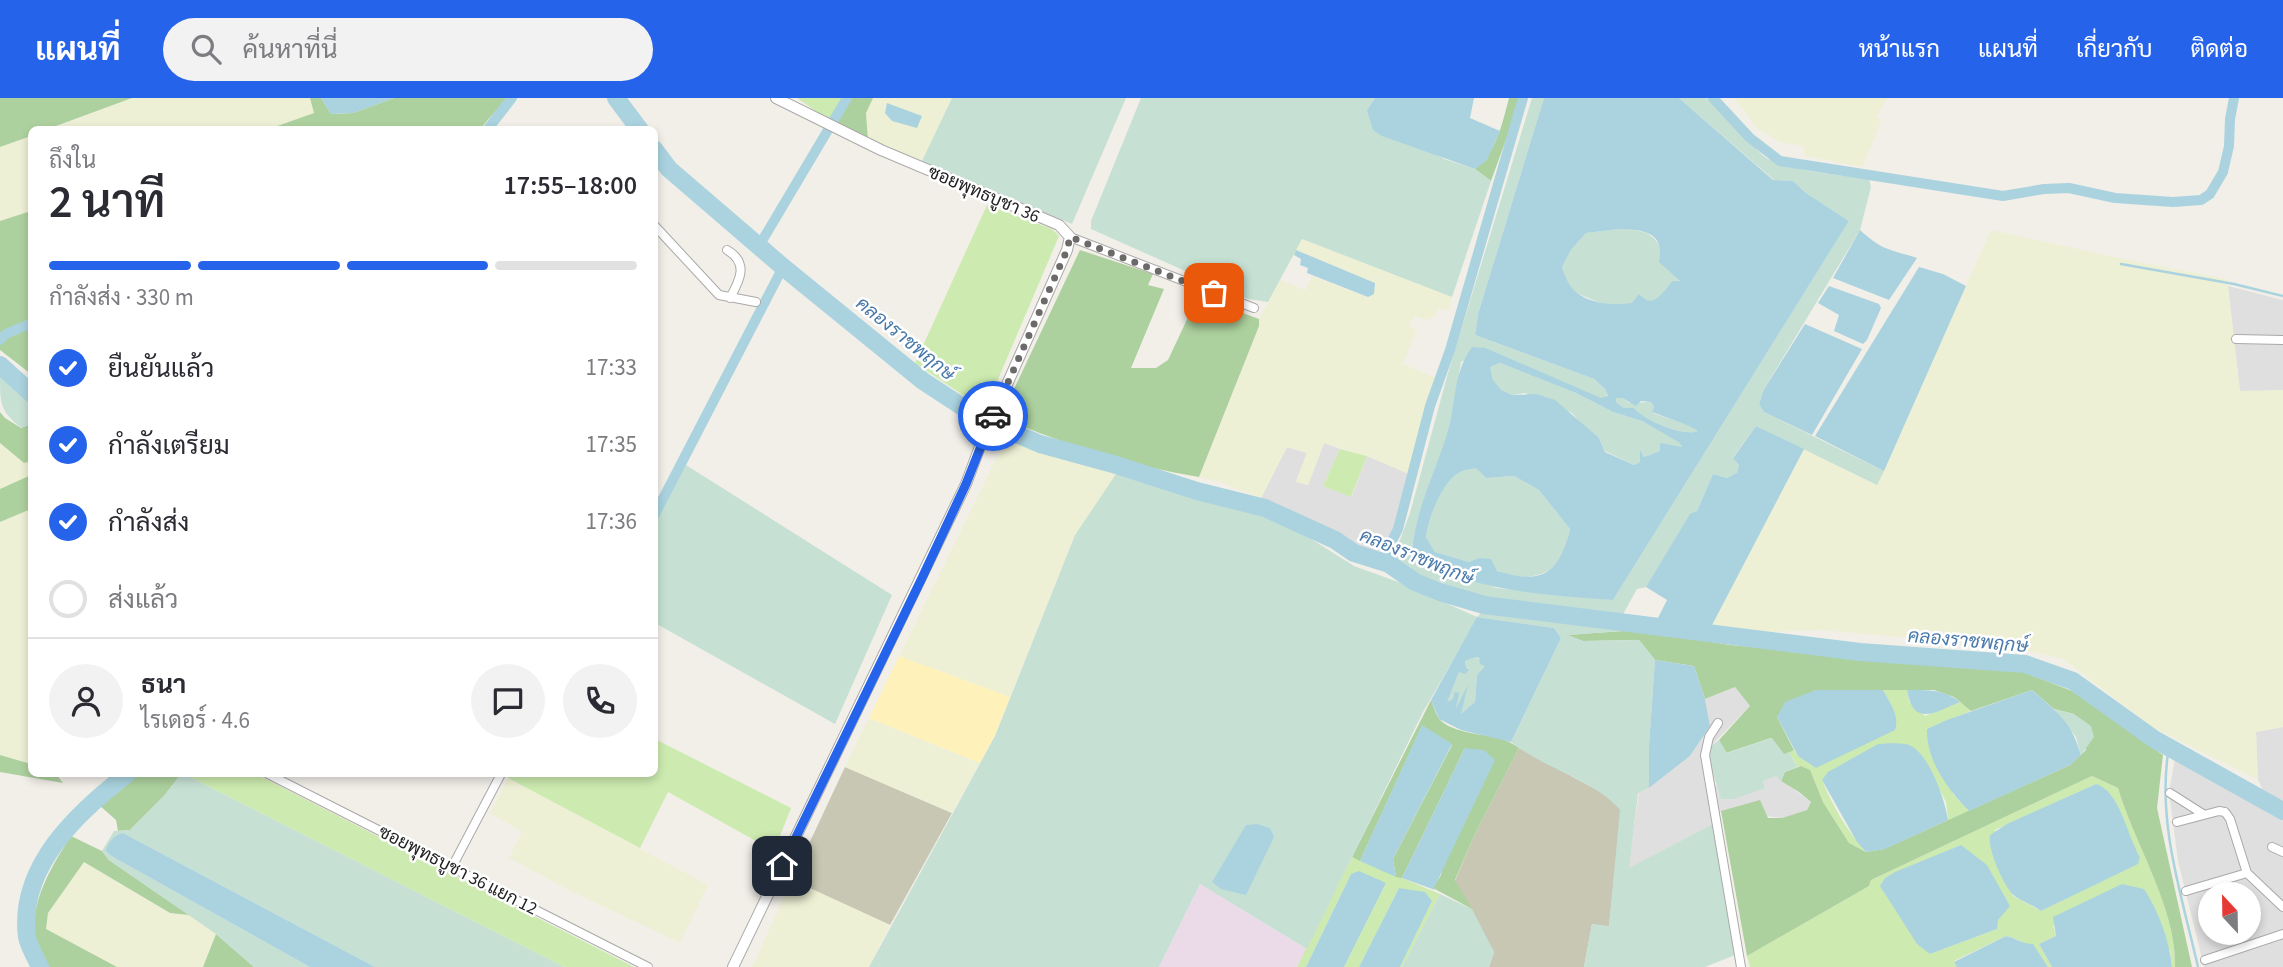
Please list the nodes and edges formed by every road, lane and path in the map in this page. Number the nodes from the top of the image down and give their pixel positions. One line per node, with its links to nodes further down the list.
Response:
1 (776, 98): 3 (street, ซอยพุทธบูชา 36)
2 (658, 229): 5 (street)
3 (1070, 237): 7 (street); 25 (street)
4 (727, 250): 5 (street)
5 (730, 298): 6 (street)
6 (756, 302)
7 (1254, 308)
8 (2236, 339): 9 (street)
9 (2283, 340)
10 (1718, 723): 26 (street)
11 (275, 777): 18 (street, ซอยพุทธบูชา 36 แยก 12)
12 (499, 777): 18 (street)
13 (2170, 793): 14 (street)
14 (2203, 814): 15 (street); 19 (street)
15 (2177, 822)
16 (2272, 847): 17 (street)
17 (2283, 852)
18 (452, 867): 24 (street, ซอยพุทธบูชา 36 แยก 12)
19 (2247, 873): 20 (street); 21 (street)
20 (2186, 891)
21 (2283, 907)
22 (2283, 934): 23 (street)
23 (2205, 960)
24 (648, 967)
25 (733, 967)
26 (1741, 967)

